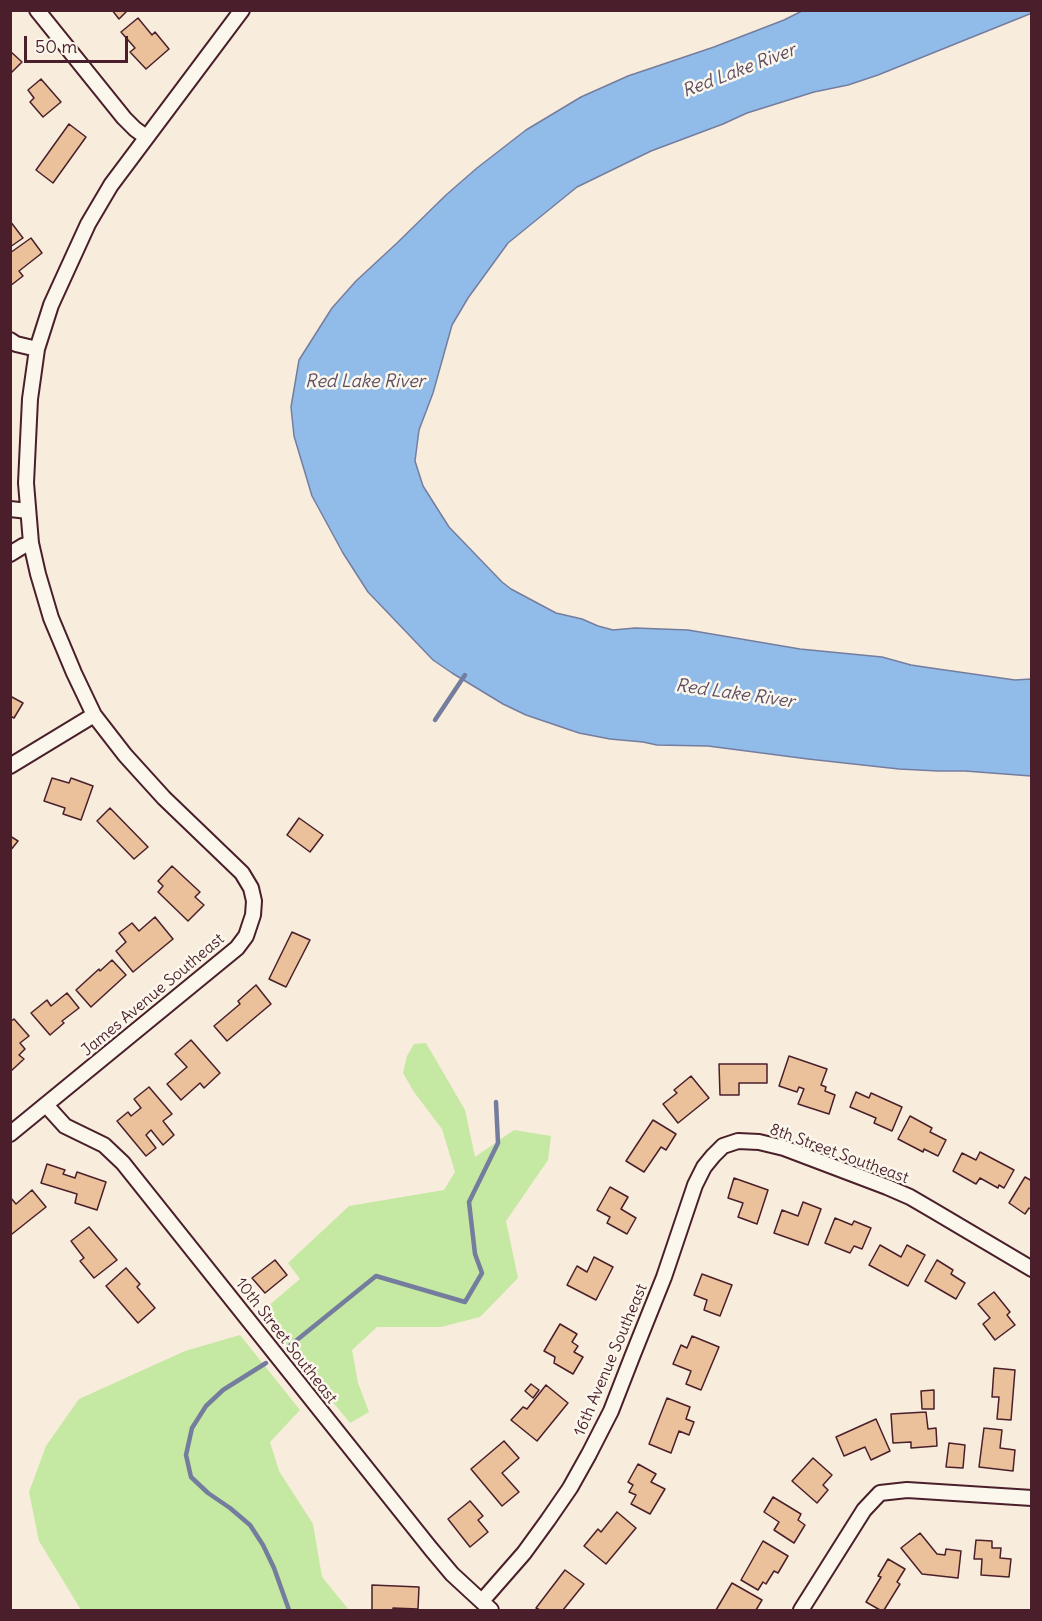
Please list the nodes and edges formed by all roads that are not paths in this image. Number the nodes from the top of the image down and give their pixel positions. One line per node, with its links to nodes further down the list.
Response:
1 (37, 10): 3 (street)
2 (242, 10): 3 (street, James Avenue Southeast)
3 (146, 137): 5 (street, James Avenue Southeast)
4 (10, 340): 5 (street)
5 (37, 349): 7 (street, James Avenue Southeast)
6 (10, 509): 7 (street)
7 (28, 511): 8 (street, James Avenue Southeast)
8 (31, 543): 9 (street); 10 (street, James Avenue Southeast)
9 (10, 554)
10 (94, 715): 11 (street); 12 (street, James Avenue Southeast)
11 (10, 766)
12 (46, 1105): 13 (street, James Avenue Southeast); 17 (street, 10th Street Southeast)
13 (10, 1134)
14 (723, 1146): 15 (street, 8th Street Southeast); 17 (street, 16th Avenue Southeast)
15 (1032, 1269)
16 (1032, 1498): 18 (street)
17 (487, 1606)
18 (801, 1611)

